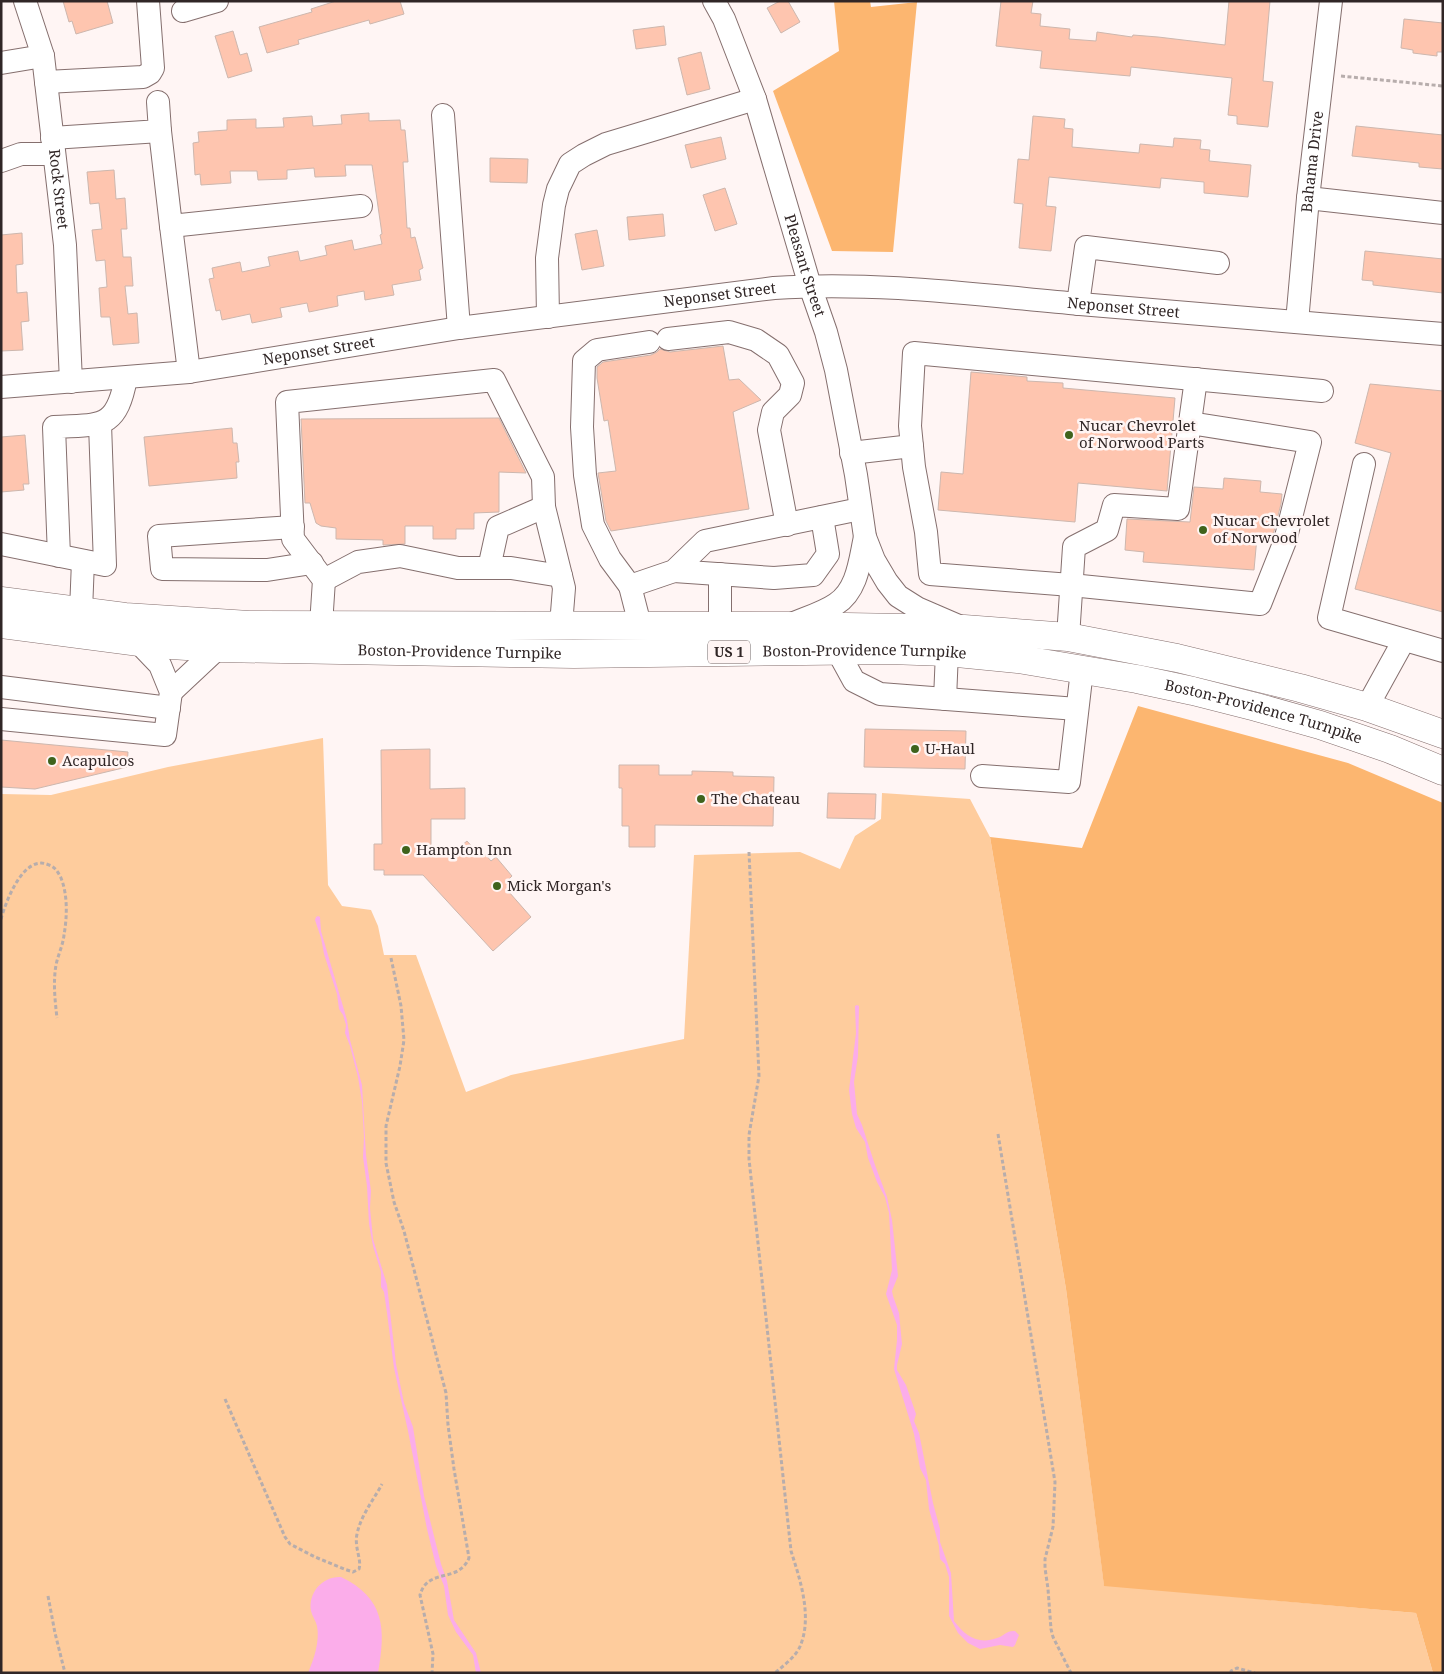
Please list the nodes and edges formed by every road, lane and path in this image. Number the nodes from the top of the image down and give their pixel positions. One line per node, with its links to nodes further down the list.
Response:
1 (25, 1): 7 (street, Rock Street)
2 (148, 1): 10 (street)
3 (217, 1): 6 (street)
4 (714, 1): 12 (street, Pleasant Street)
5 (1331, 1): 9 (street, Bahama Drive)
6 (183, 11)
7 (43, 56): 8 (street); 10 (street, Rock Street)
8 (1, 63)
9 (1322, 74): 11 (path); 18 (street, Bahama Drive)
10 (46, 82): 16 (street, Rock Street)
11 (1443, 86)
12 (755, 99): 23 (street, Pleasant Street); 25 (street)
13 (158, 102): 15 (street)
14 (442, 115): 27 (street)
15 (160, 130): 16 (street); 21 (street)
16 (53, 146): 17 (street); 32 (street, Rock Street)
17 (1, 160)
18 (1308, 198): 20 (street); 26 (street, Bahama Drive)
19 (361, 206): 21 (street)
20 (1443, 213)
21 (171, 226): 29 (street)
22 (1218, 263): 24 (street)
23 (810, 286): 24 (street, Neponset Street); 25 (street, Neponset Street); 38 (street, Pleasant Street)
24 (1078, 304): 26 (street, Neponset Street)
25 (548, 317): 27 (street, Neponset Street)
26 (1297, 322): 28 (street, Neponset Street)
27 (459, 328): 29 (street, Neponset Street)
28 (1443, 334)
29 (189, 372): 30 (street, Neponset Street)
30 (126, 378): 32 (street, Neponset Street); 35 (street)
31 (1196, 379): 34 (street); 36 (street); 37 (street)
32 (71, 382): 33 (street, Neponset Street)
33 (1, 387)
34 (1322, 391)
35 (100, 424): 47 (street); 48 (street)
36 (1190, 424): 54 (street); 54 (street)
37 (912, 446): 38 (street); 54 (street)
38 (851, 453): 41 (street, Pleasant Street)
39 (1364, 464): 66 (street)
40 (544, 507): 44 (street); 49 (street); 53 (street)
41 (860, 509): 42 (street); 45 (street, Pleasant Street)
42 (822, 517): 43 (street); 52 (street)
43 (787, 524): 50 (street); 55 (street)
44 (293, 527): 51 (street); 51 (street)
45 (864, 537): 63 (street, Pleasant Street); 64 (street, Pleasant Street)
46 (1, 544): 47 (street)
47 (59, 556): 48 (street)
48 (83, 561): 57 (street)
49 (489, 568): 51 (street); 53 (street)
50 (674, 571): 52 (street); 55 (street)
51 (318, 572): 59 (street)
52 (720, 574): 62 (street)
53 (561, 576): 60 (street)
54 (1072, 585): 65 (street)
55 (630, 586): 61 (street)
56 (1, 600): 57 (main road, Boston-Providence Turnpike / US 1)
57 (81, 611): 59 (main road, Boston-Providence Turnpike / US 1)
58 (1, 624): 67 (main road, Boston-Providence Turnpike / US 1)
59 (321, 625): 60 (main road, Boston-Providence Turnpike / US 1)
60 (561, 625): 61 (main road, Boston-Providence Turnpike / US 1)
61 (640, 625): 62 (main road, Boston-Providence Turnpike / US 1)
62 (720, 626): 63 (main road, Boston-Providence Turnpike / US 1)
63 (788, 626): 64 (main road, Boston-Providence Turnpike / US 1)
64 (964, 629): 65 (main road, Boston-Providence Turnpike / US 1)
65 (1068, 637): 76 (main road, Boston-Providence Turnpike / US 1)
66 (1404, 640): 70 (street); 76 (street)
67 (138, 642): 68 (main road, Boston-Providence Turnpike / US 1); 75 (street)
68 (218, 648): 69 (main road, Boston-Providence Turnpike / US 1); 75 (street)
69 (837, 650): 71 (main road, Boston-Providence Turnpike / US 1); 74 (street)
70 (1443, 651)
71 (947, 652): 72 (main road, Boston-Providence Turnpike / US 1); 74 (street)
72 (1082, 670): 77 (street); 80 (main road, Boston-Providence Turnpike / US 1)
73 (1, 687): 75 (street)
74 (944, 698): 77 (street)
75 (170, 700): 78 (street)
76 (1367, 707): 79 (main road, Boston-Providence Turnpike / US 1)
77 (1078, 709): 81 (street)
78 (1, 718)
79 (1443, 734)
80 (1443, 771)
81 (982, 776)
82 (749, 852): 92 (path)
83 (1, 919): 85 (path)
84 (391, 958): 91 (path)
85 (57, 1018)
86 (998, 1134): 93 (path)
87 (225, 1399): 88 (path)
88 (382, 1484)
89 (48, 1596): 90 (path)
90 (65, 1673)
91 (432, 1673)
92 (775, 1673)
93 (1071, 1673)
94 (1230, 1673): 95 (path)
95 (1255, 1673)

